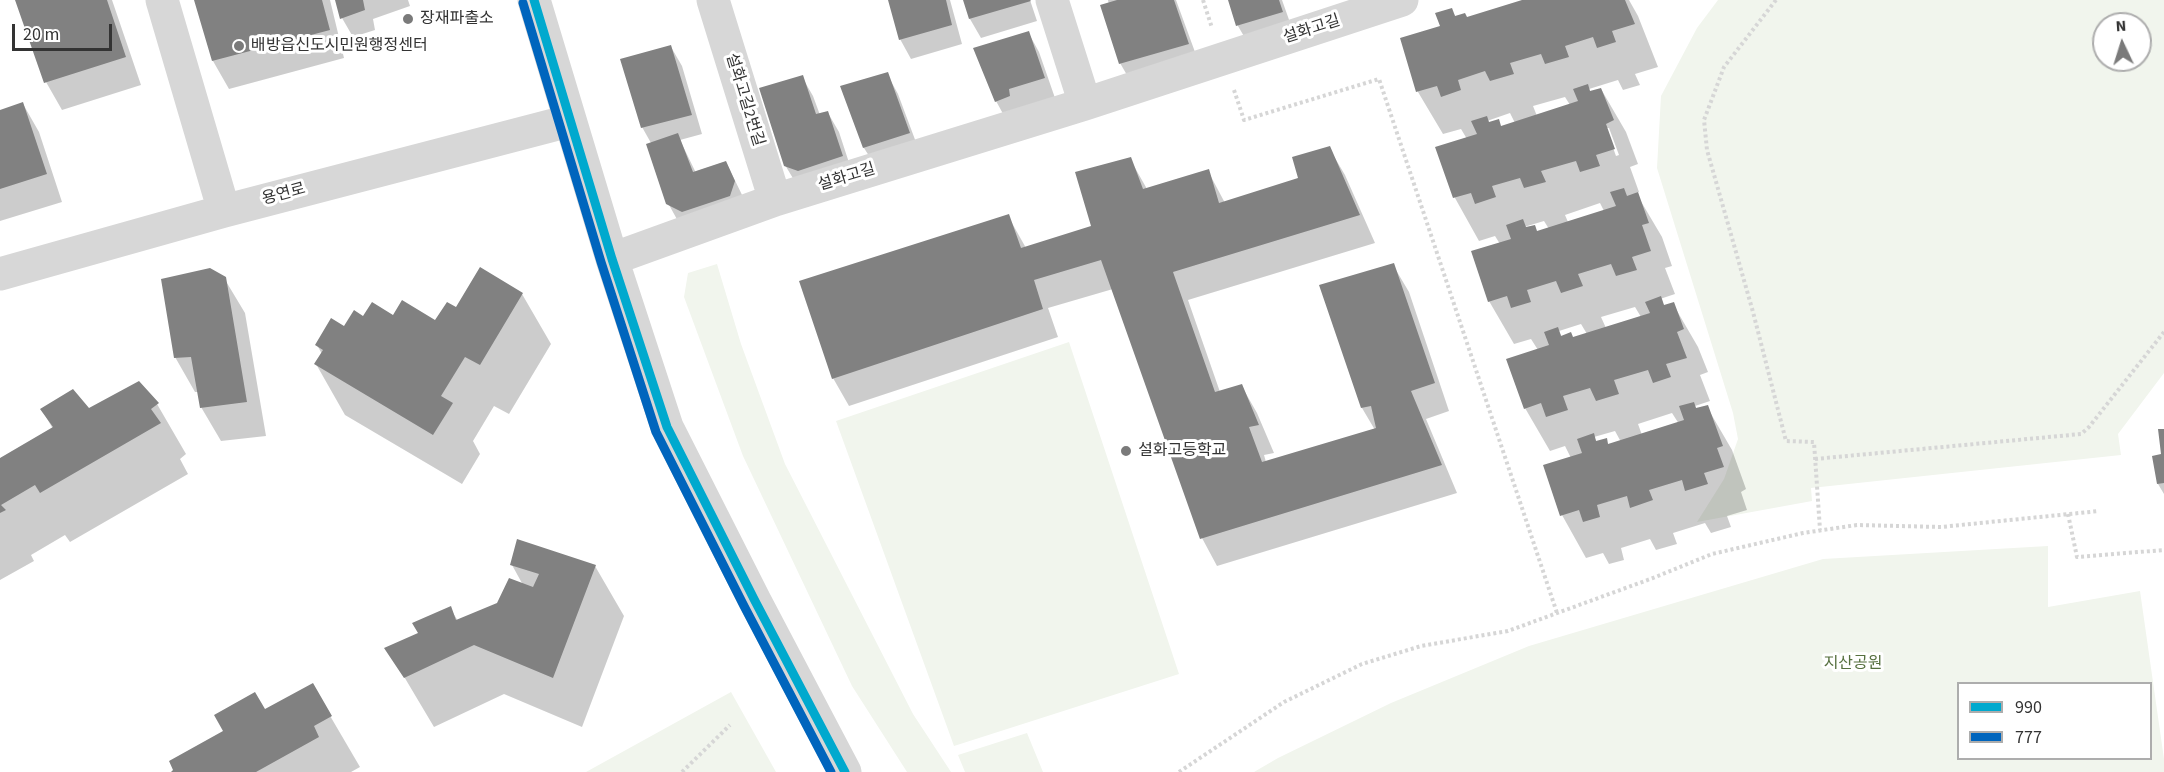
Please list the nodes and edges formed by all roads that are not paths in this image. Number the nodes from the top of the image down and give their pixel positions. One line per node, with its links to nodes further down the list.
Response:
1 (162, 0): 10 (street)
2 (534, 0): 8 (street)
3 (713, 0): 9 (street, 설화고길2번길)
4 (1052, 0): 7 (street)
5 (1402, 0): 6 (street, 설화고길)
6 (1345, 9): 7 (street, 설화고길)
7 (1084, 104): 9 (street, 설화고길)
8 (569, 121): 10 (street, 용연로); 11 (street)
9 (775, 200): 11 (street, 설화고길)
10 (224, 211): 12 (street, 용연로)
11 (612, 259): 13 (street)
12 (0, 274)
13 (845, 772)

